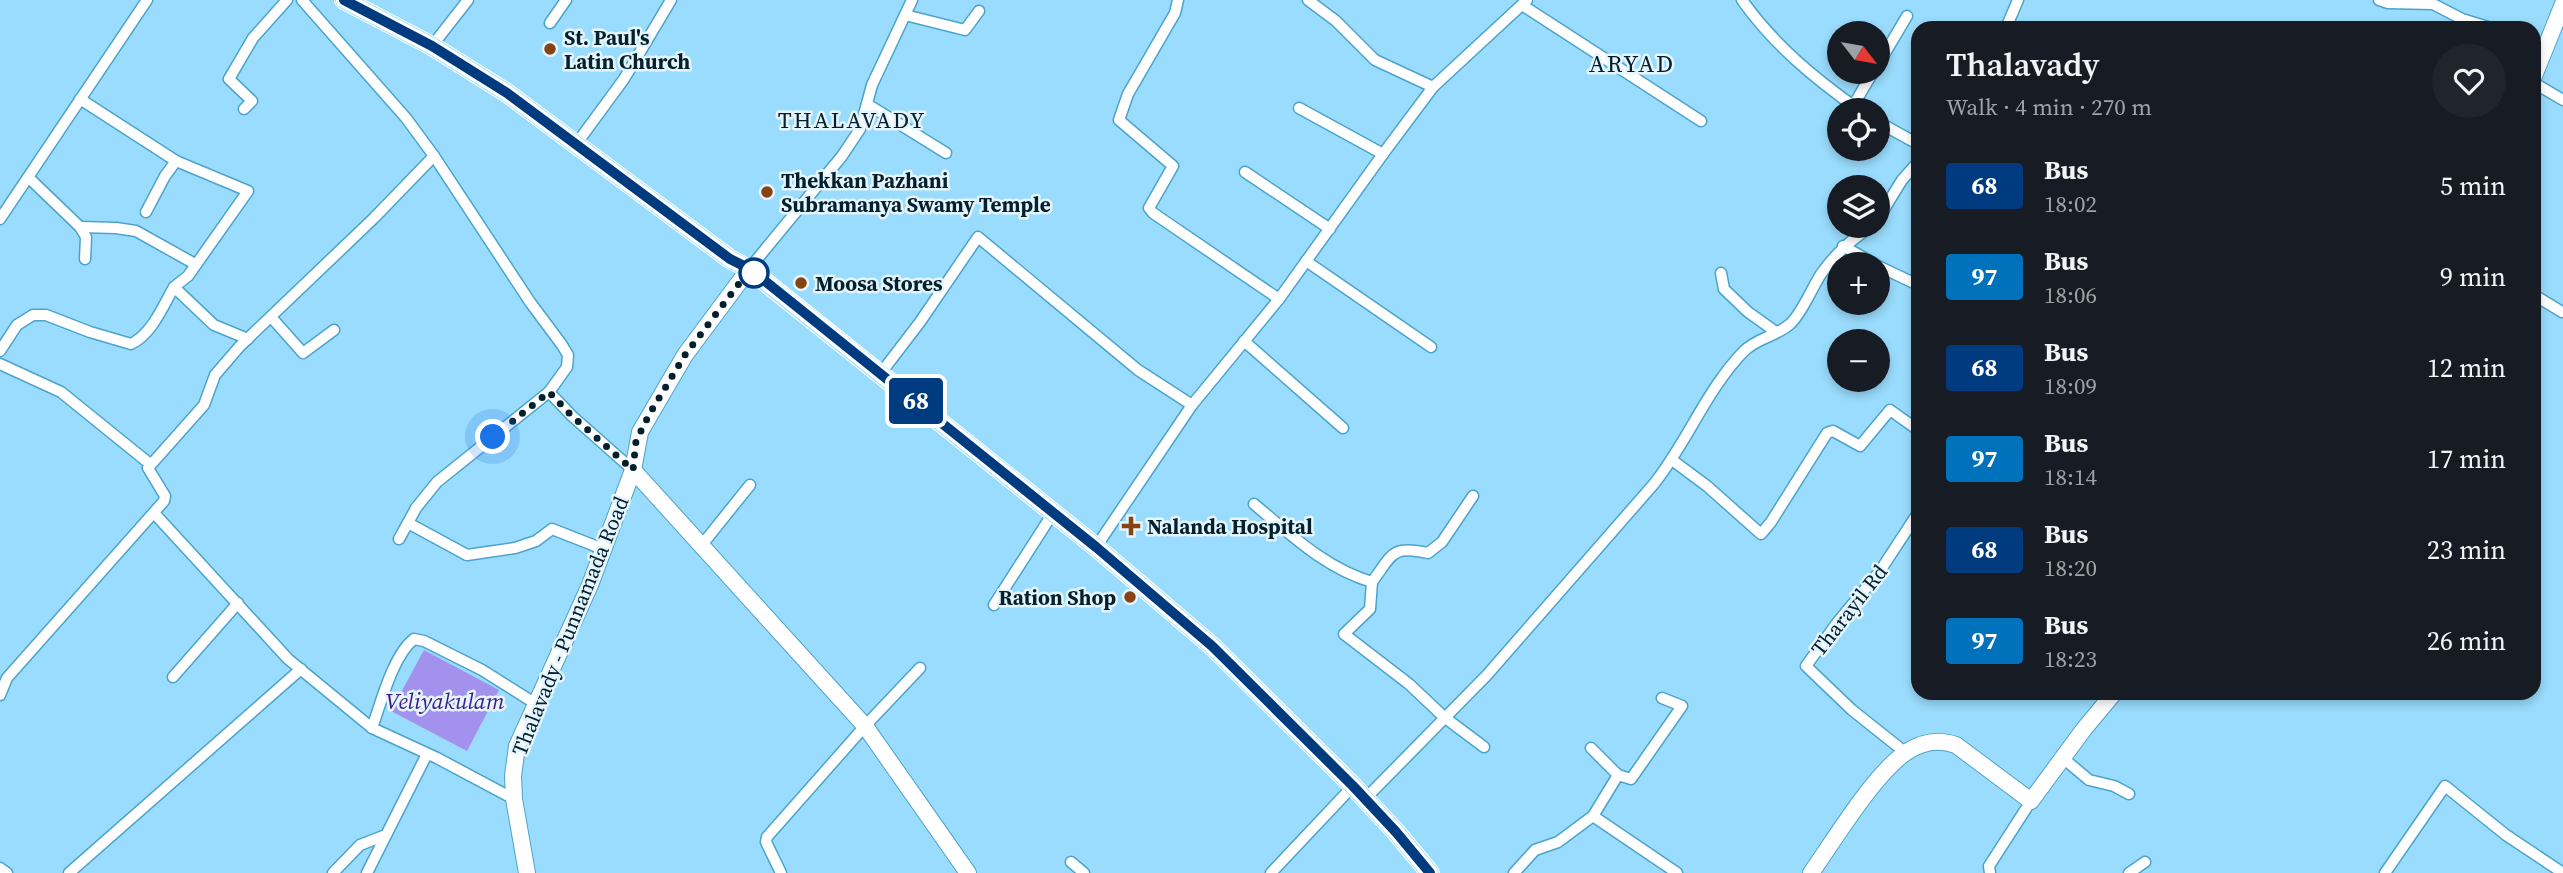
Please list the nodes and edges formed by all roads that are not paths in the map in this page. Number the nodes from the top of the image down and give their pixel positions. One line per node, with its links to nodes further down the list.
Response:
1 (146, 0): 28 (street)
2 (287, 0): 32 (street)
3 (302, 0): 39 (street)
4 (344, 0): 24 (main road)
5 (468, 0): 24 (street)
6 (566, 0): 21 (street)
7 (671, 0): 36 (street)
8 (912, 0): 17 (street, Thalavady - Punnamada Road)
9 (1178, 0): 60 (street)
10 (1308, 0): 25 (street)
11 (1742, 0): 27 (street)
12 (2018, 0): 19 (street)
13 (2379, 0): 20 (street)
14 (1525, 3): 25 (street); 33 (street)
15 (2563, 4): 23 (main road)
16 (979, 10): 17 (street)
17 (905, 15): 30 (street, Thalavady - Punnamada Road)
18 (1907, 16): 22 (street)
19 (2009, 21)
20 (2468, 21)
21 (550, 23)
22 (1890, 45)
23 (2541, 45)
24 (432, 46): 36 (main road)
25 (1433, 87): 38 (street)
26 (2541, 87): 29 (street)
27 (1843, 98)
28 (80, 99): 40 (street); 43 (street)
29 (2563, 100)
30 (867, 104): 37 (street); 55 (street, Thalavady - Punnamada Road)
31 (1299, 108): 38 (street)
32 (244, 109)
33 (1701, 121)
34 (1890, 129): 35 (street)
35 (1911, 140)
36 (577, 143): 55 (main road)
37 (946, 153)
38 (1383, 153): 48 (street)
39 (434, 156): 63 (street); 72 (street)
40 (176, 161): 45 (street); 54 (street)
41 (1911, 170): 44 (street)
42 (1245, 172): 48 (street)
43 (29, 178): 46 (street); 47 (street)
44 (1890, 200)
45 (146, 212)
46 (0, 219)
47 (80, 227): 52 (street); 54 (street)
48 (1330, 229): 53 (street)
49 (1855, 238): 50 (street)
50 (1843, 246): 51 (street); 65 (street)
51 (1853, 252)
52 (85, 259)
53 (1306, 261): 60 (street); 68 (street)
54 (195, 264): 59 (street)
55 (750, 269): 71 (main road); 78 (main road, Thalavady - Punnamada Road)
56 (1890, 272): 58 (street)
57 (1721, 273): 65 (street)
58 (1911, 282)
59 (174, 286): 66 (street); 69 (street)
60 (1279, 299): 67 (street)
61 (2541, 300): 62 (street)
62 (2562, 312)
63 (271, 317): 64 (street); 66 (street)
64 (334, 330)
65 (1776, 332): 76 (street)
66 (248, 339): 77 (street)
67 (1244, 341): 73 (street); 75 (street)
68 (1431, 347)
69 (0, 351)
70 (0, 364): 77 (street)
71 (881, 373): 73 (street); 83 (main road)
72 (549, 392): 78 (street); 84 (street)
73 (1192, 405): 88 (street)
74 (1911, 425): 76 (street)
75 (1343, 428)
76 (1672, 460): 101 (street)
77 (150, 464): 82 (street)
78 (633, 470): 87 (main road); 89 (main road, Thalavady - Punnamada Road)
79 (750, 485): 87 (street)
80 (1473, 496): 90 (street)
81 (1254, 504): 90 (street)
82 (154, 513): 91 (street); 96 (street)
83 (1053, 513): 88 (main road); 92 (street)
84 (408, 523): 86 (street); 89 (street)
85 (1911, 524): 106 (street, Tharayil Rd)
86 (399, 539)
87 (701, 546): 102 (main road)
88 (1096, 547): 110 (main road)
89 (603, 549): 100 (main road, Thalavady - Punnamada Road)
90 (1372, 582): 101 (street)
91 (238, 603): 94 (street); 95 (street)
92 (995, 605)
93 (920, 668): 102 (street)
94 (301, 669): 103 (street); 120 (street)
95 (173, 677)
96 (2, 679): 97 (street)
97 (0, 695)
98 (1662, 698): 109 (street)
99 (2109, 700): 108 (main road)
100 (536, 704): 103 (street); 112 (main road, Thalavady - Punnamada Road)
101 (1444, 717): 104 (street); 110 (street)
102 (864, 726): 124 (street); 125 (main road)
103 (372, 728): 107 (street)
104 (1484, 747)
105 (1591, 748): 109 (street)
106 (1906, 752): 113 (main road); 131 (main road)
107 (427, 754): 112 (street); 115 (street)
108 (2063, 758): 111 (street); 113 (main road)
109 (1618, 775): 114 (street)
110 (1359, 792): 127 (street); 128 (main road)
111 (2129, 794)
112 (514, 799): 123 (main road, Thalavady - Punnamada Road)
113 (2031, 801): 132 (street)
114 (1593, 816): 129 (street); 130 (street)
115 (386, 835): 121 (street); 122 (street)
116 (1072, 862): 126 (street)
117 (2145, 862): 133 (street)
118 (0, 868): 119 (street)
119 (7, 873)
120 (69, 873)
121 (333, 873)
122 (367, 873)
123 (527, 873)
124 (781, 873)
125 (968, 873)
126 (1084, 873)
127 (1271, 873)
128 (1430, 873)
129 (1514, 873)
130 (1677, 873)
131 (1811, 873)
132 (1989, 873)
133 (2129, 873)
134 (2385, 873): 135 (street)
135 (2563, 873)

